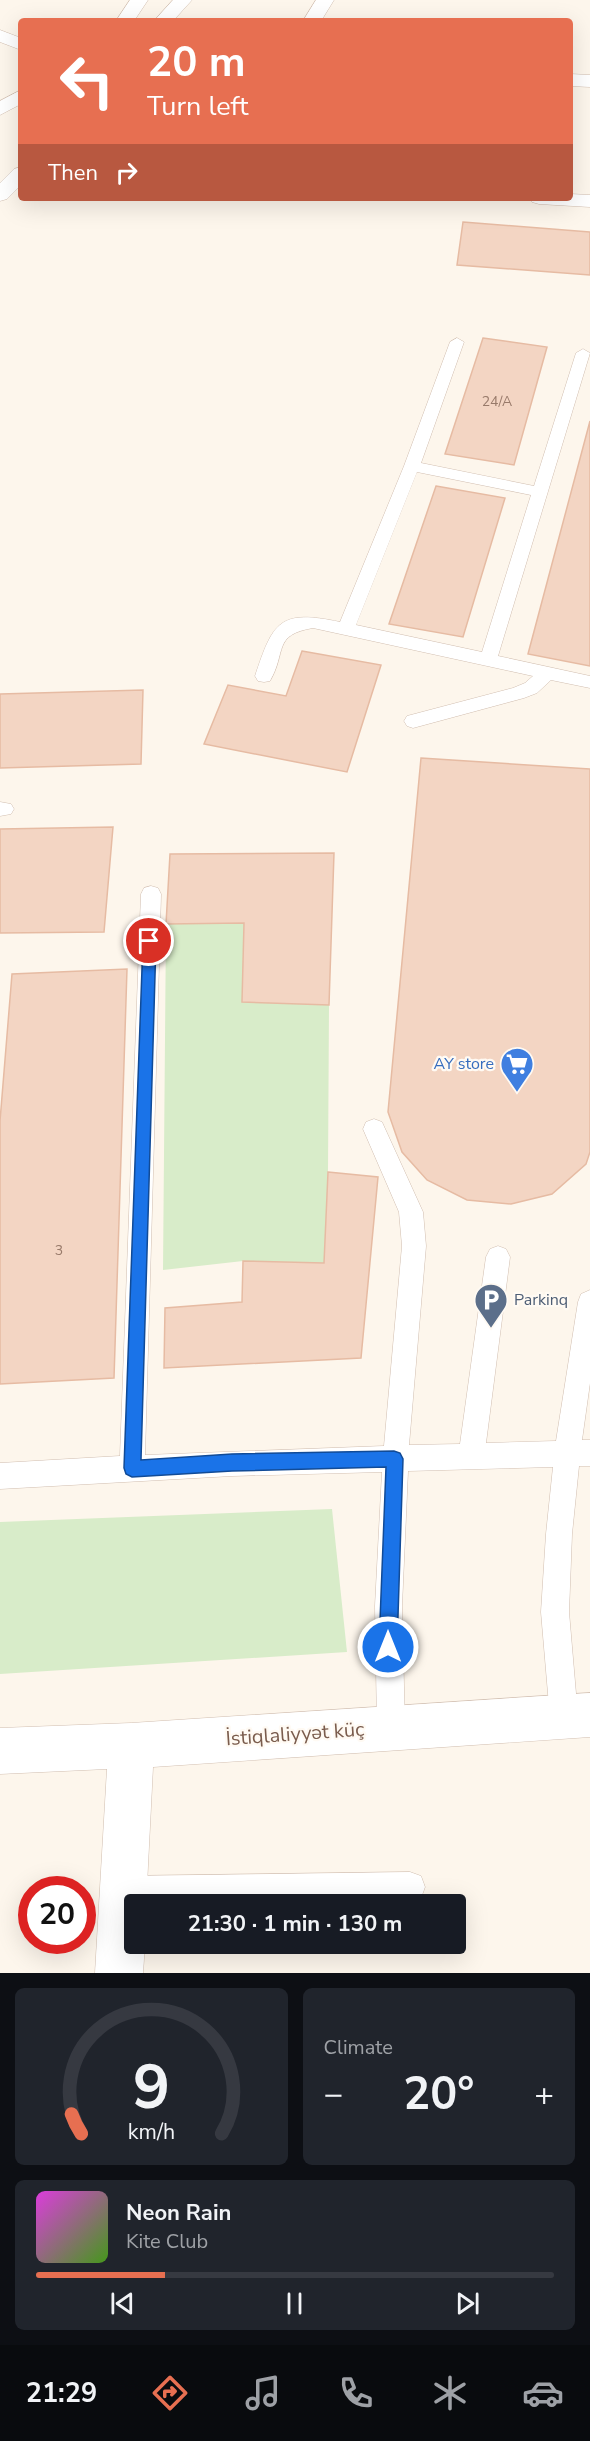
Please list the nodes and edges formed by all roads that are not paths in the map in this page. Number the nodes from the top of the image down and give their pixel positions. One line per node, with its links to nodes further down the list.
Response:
1 (139, 0): 4 (street)
2 (183, 0): 5 (street)
3 (326, 0): 6 (street)
4 (127, 18)
5 (166, 18)
6 (314, 18)
7 (0, 35): 8 (street)
8 (18, 44)
9 (573, 80): 10 (street)
10 (590, 81)
11 (18, 98): 12 (street)
12 (0, 109)
13 (0, 169): 14 (street)
14 (18, 171)
15 (18, 174): 16 (street)
16 (0, 195)
17 (573, 200): 18 (street)
18 (590, 201)
19 (457, 342): 21 (lane)
20 (583, 353): 22 (lane)
21 (412, 466): 22 (lane); 23 (lane)
22 (539, 492): 24 (lane)
23 (345, 630): 24 (lane); 26 (lane)
24 (488, 661): 25 (lane)
25 (548, 673): 27 (lane); 28 (lane)
26 (264, 676)
27 (590, 682)
28 (413, 720)
29 (151, 894): 36 (lane)
30 (374, 1129): 35 (lane)
31 (498, 1257): 34 (lane)
32 (590, 1302): 33 (lane)
33 (578, 1454): 34 (lane); 38 (lane)
34 (471, 1456): 35 (lane)
35 (394, 1459): 36 (lane); 39 (lane)
36 (132, 1468): 37 (lane)
37 (0, 1476)
38 (577, 1716): 39 (street, İstiqlaliyyət küç)
39 (391, 1727): 40 (street, İstiqlaliyyət küç)
40 (131, 1746): 41 (street, İstiqlaliyyət küç); 43 (street)
41 (0, 1751)
42 (410, 1887): 43 (lane)
43 (123, 1891): 44 (street)
44 (118, 1973)

